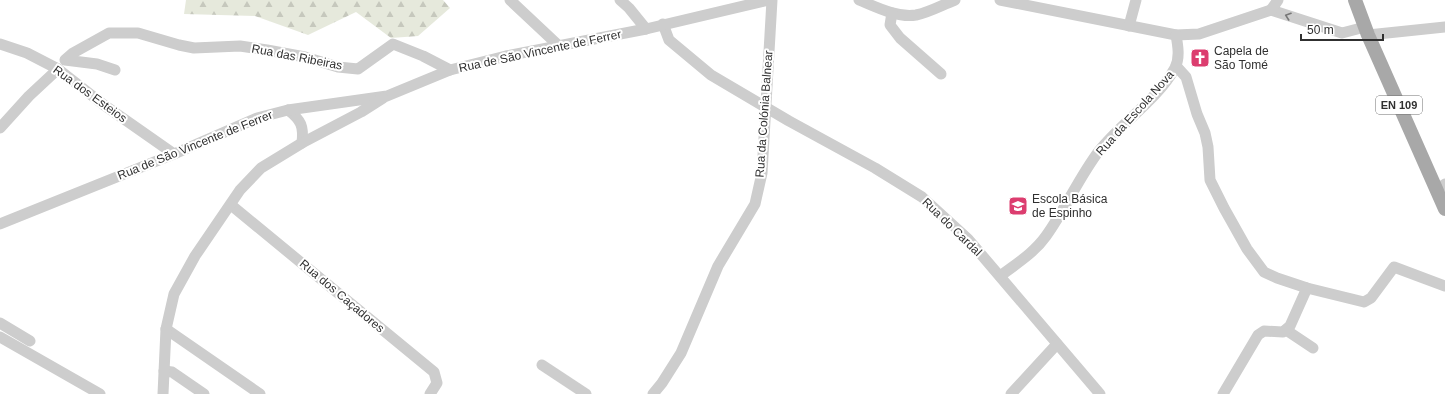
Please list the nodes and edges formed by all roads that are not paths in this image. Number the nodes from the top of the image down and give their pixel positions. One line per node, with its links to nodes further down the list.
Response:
1 (510, 0): 21 (street)
2 (620, 0): 17 (street)
3 (768, 0): 14 (street, Rua de São Vincente de Ferrer)
4 (772, 0): 28 (street, Rua da Colónia Balnear)
5 (859, 0): 11 (street)
6 (955, 0): 13 (street)
7 (1000, 0): 15 (street)
8 (1136, 0): 15 (street)
9 (1278, 0): 12 (street)
10 (1355, 0): 18 (main road, EN 109)
11 (878, 3): 13 (street)
12 (1271, 10): 18 (street, one-way to 12); 19 (street)
13 (892, 12): 26 (street)
14 (663, 24): 17 (street, Rua de São Vincente de Ferrer); 28 (street, Rua do Cardal)
15 (1130, 26): 19 (street)
16 (1445, 27): 18 (street)
17 (646, 29): 21 (street, Rua de São Vincente de Ferrer)
18 (1366, 31): 33 (main road, EN 109)
19 (1176, 35): 22 (street, Rua da Escola Nova)
20 (0, 44): 23 (street, Rua dos Esteios)
21 (559, 46): 25 (street, Rua de São Vincente de Ferrer)
22 (1176, 66): 37 (street, Rua da Escola Nova); 39 (street)
23 (58, 69): 30 (street); 32 (street, Rua dos Esteios)
24 (115, 70): 25 (street, Rua das Ribeiras)
25 (450, 70): 27 (street, Rua de São Vincente de Ferrer)
26 (941, 74)
27 (387, 96): 29 (street, Rua de São Vincente de Ferrer); 31 (street)
28 (767, 107): 37 (street, Rua do Cardal); 55 (street, Rua da Colónia Balnear)
29 (288, 110): 31 (street); 32 (street, Rua de São Vincente de Ferrer)
30 (0, 128)
31 (302, 143): 34 (street)
32 (174, 154): 36 (street, Rua de São Vincente de Ferrer)
33 (1440, 187): 35 (main road, EN 109)
34 (231, 205): 41 (street); 53 (street, Rua dos Caçadores)
35 (1445, 209)
36 (0, 224)
37 (1000, 276): 45 (street, Rua do Cardal)
38 (1445, 286): 39 (street)
39 (1307, 288): 42 (street)
40 (0, 323): 44 (street)
41 (166, 329): 48 (street); 52 (street)
42 (1286, 330): 46 (street); 58 (street)
43 (0, 337): 49 (street)
44 (30, 341)
45 (1057, 344): 56 (street); 57 (street, Rua do Cardal)
46 (1313, 348)
47 (542, 365): 54 (street)
48 (164, 371): 50 (street); 51 (street)
49 (100, 394)
50 (163, 394)
51 (204, 394)
52 (260, 394)
53 (430, 394)
54 (586, 394)
55 (653, 394)
56 (1011, 394)
57 (1100, 394)
58 (1223, 394)

